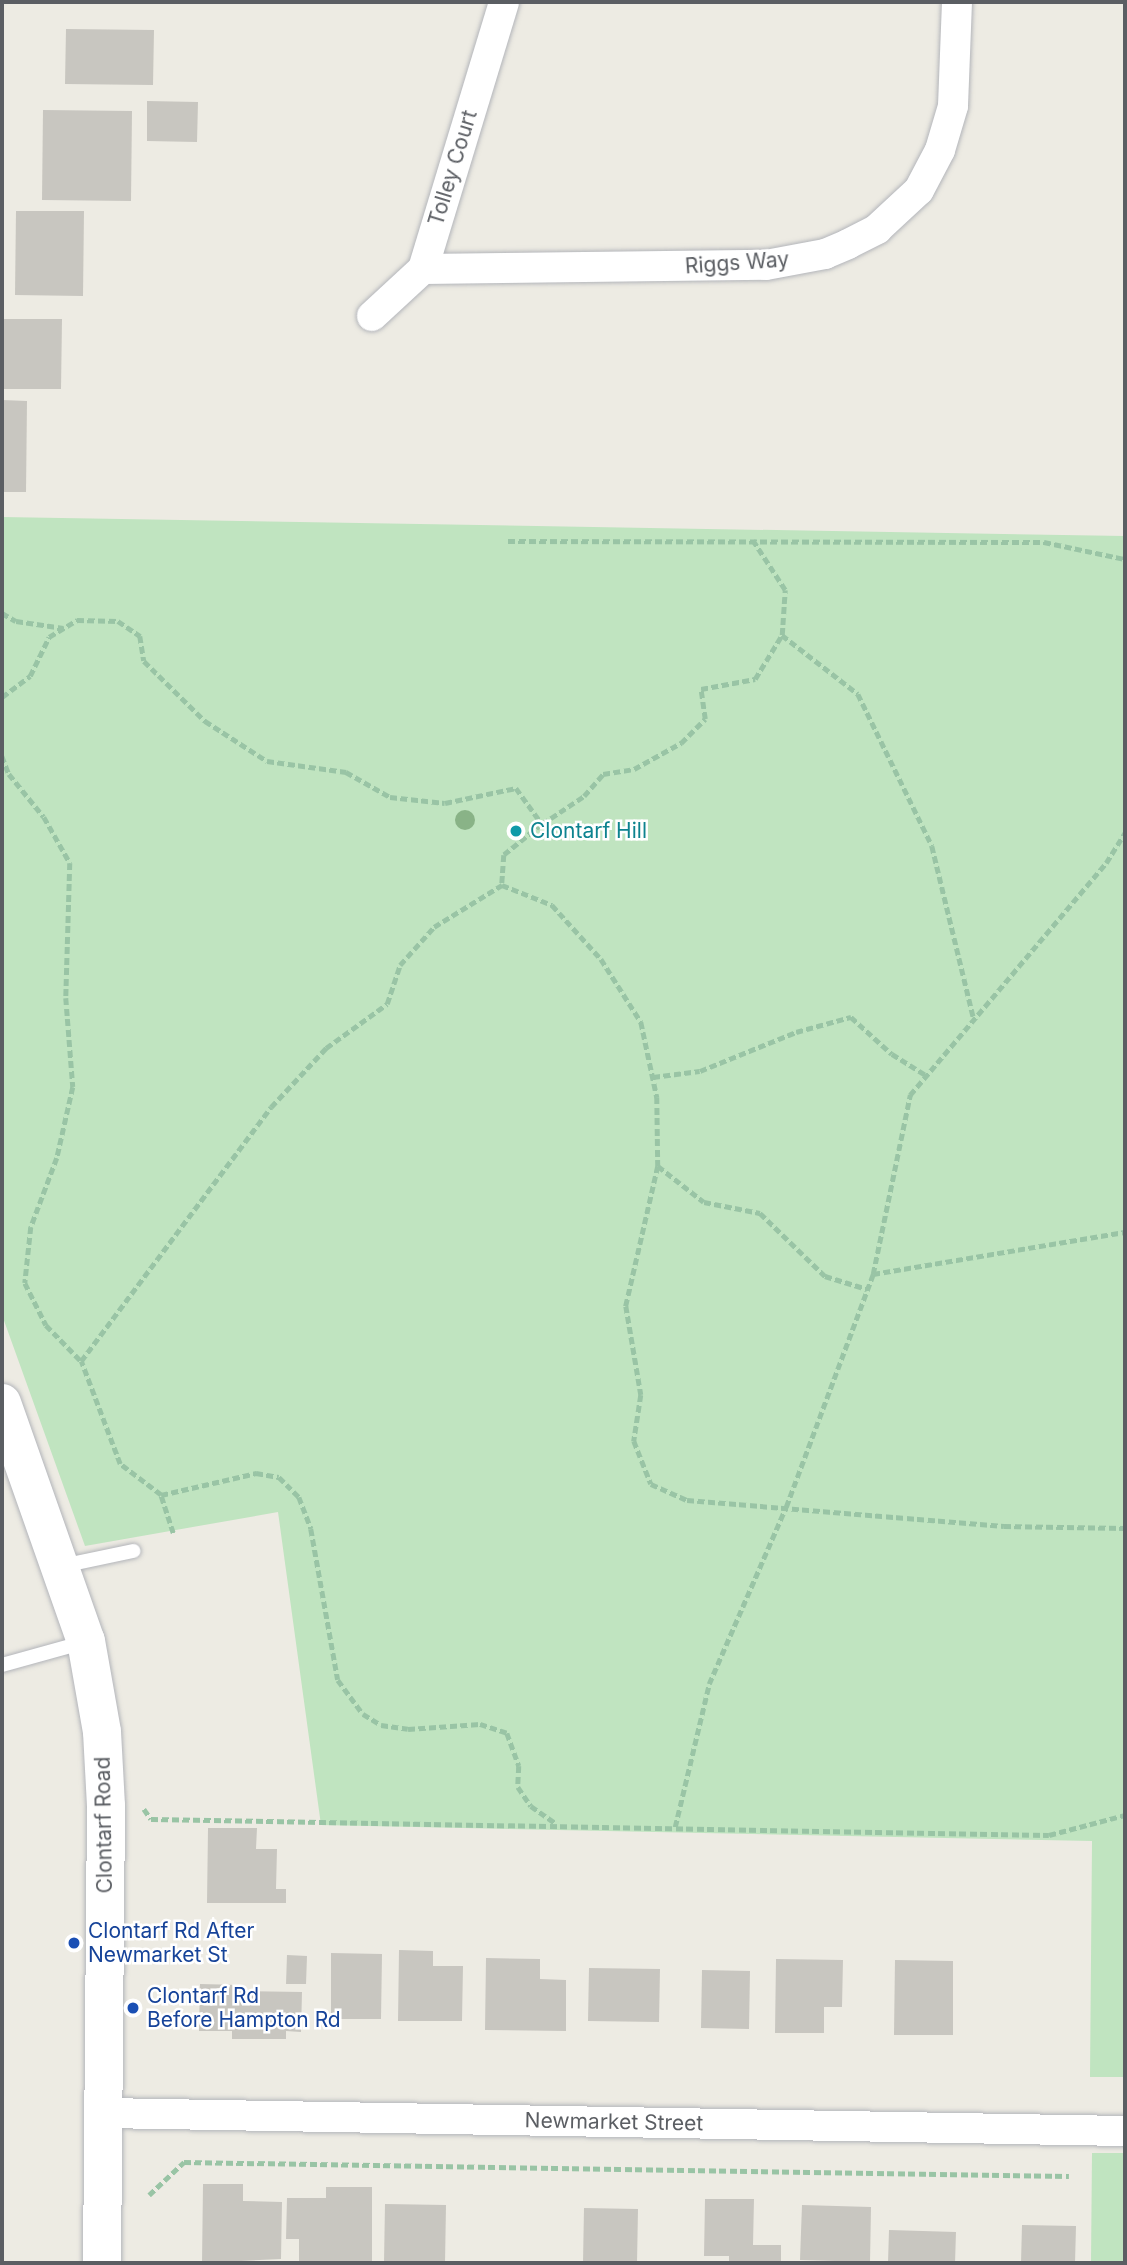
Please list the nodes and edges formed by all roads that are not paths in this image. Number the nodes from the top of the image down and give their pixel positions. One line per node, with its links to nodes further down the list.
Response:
1 (504, 2): 3 (street, Tolley Court)
2 (957, 2): 3 (street, Riggs Way)
3 (423, 269): 4 (street)
4 (372, 316)
5 (2, 1403): 7 (street, Clontarf Road)
6 (133, 1550): 7 (lane)
7 (59, 1567): 8 (street, Clontarf Road)
8 (86, 1641): 9 (lane); 10 (street, Clontarf Road)
9 (2, 1665)
10 (104, 2113): 11 (street, Newmarket Street); 12 (street, Clontarf Road)
11 (1125, 2131)
12 (102, 2263)

